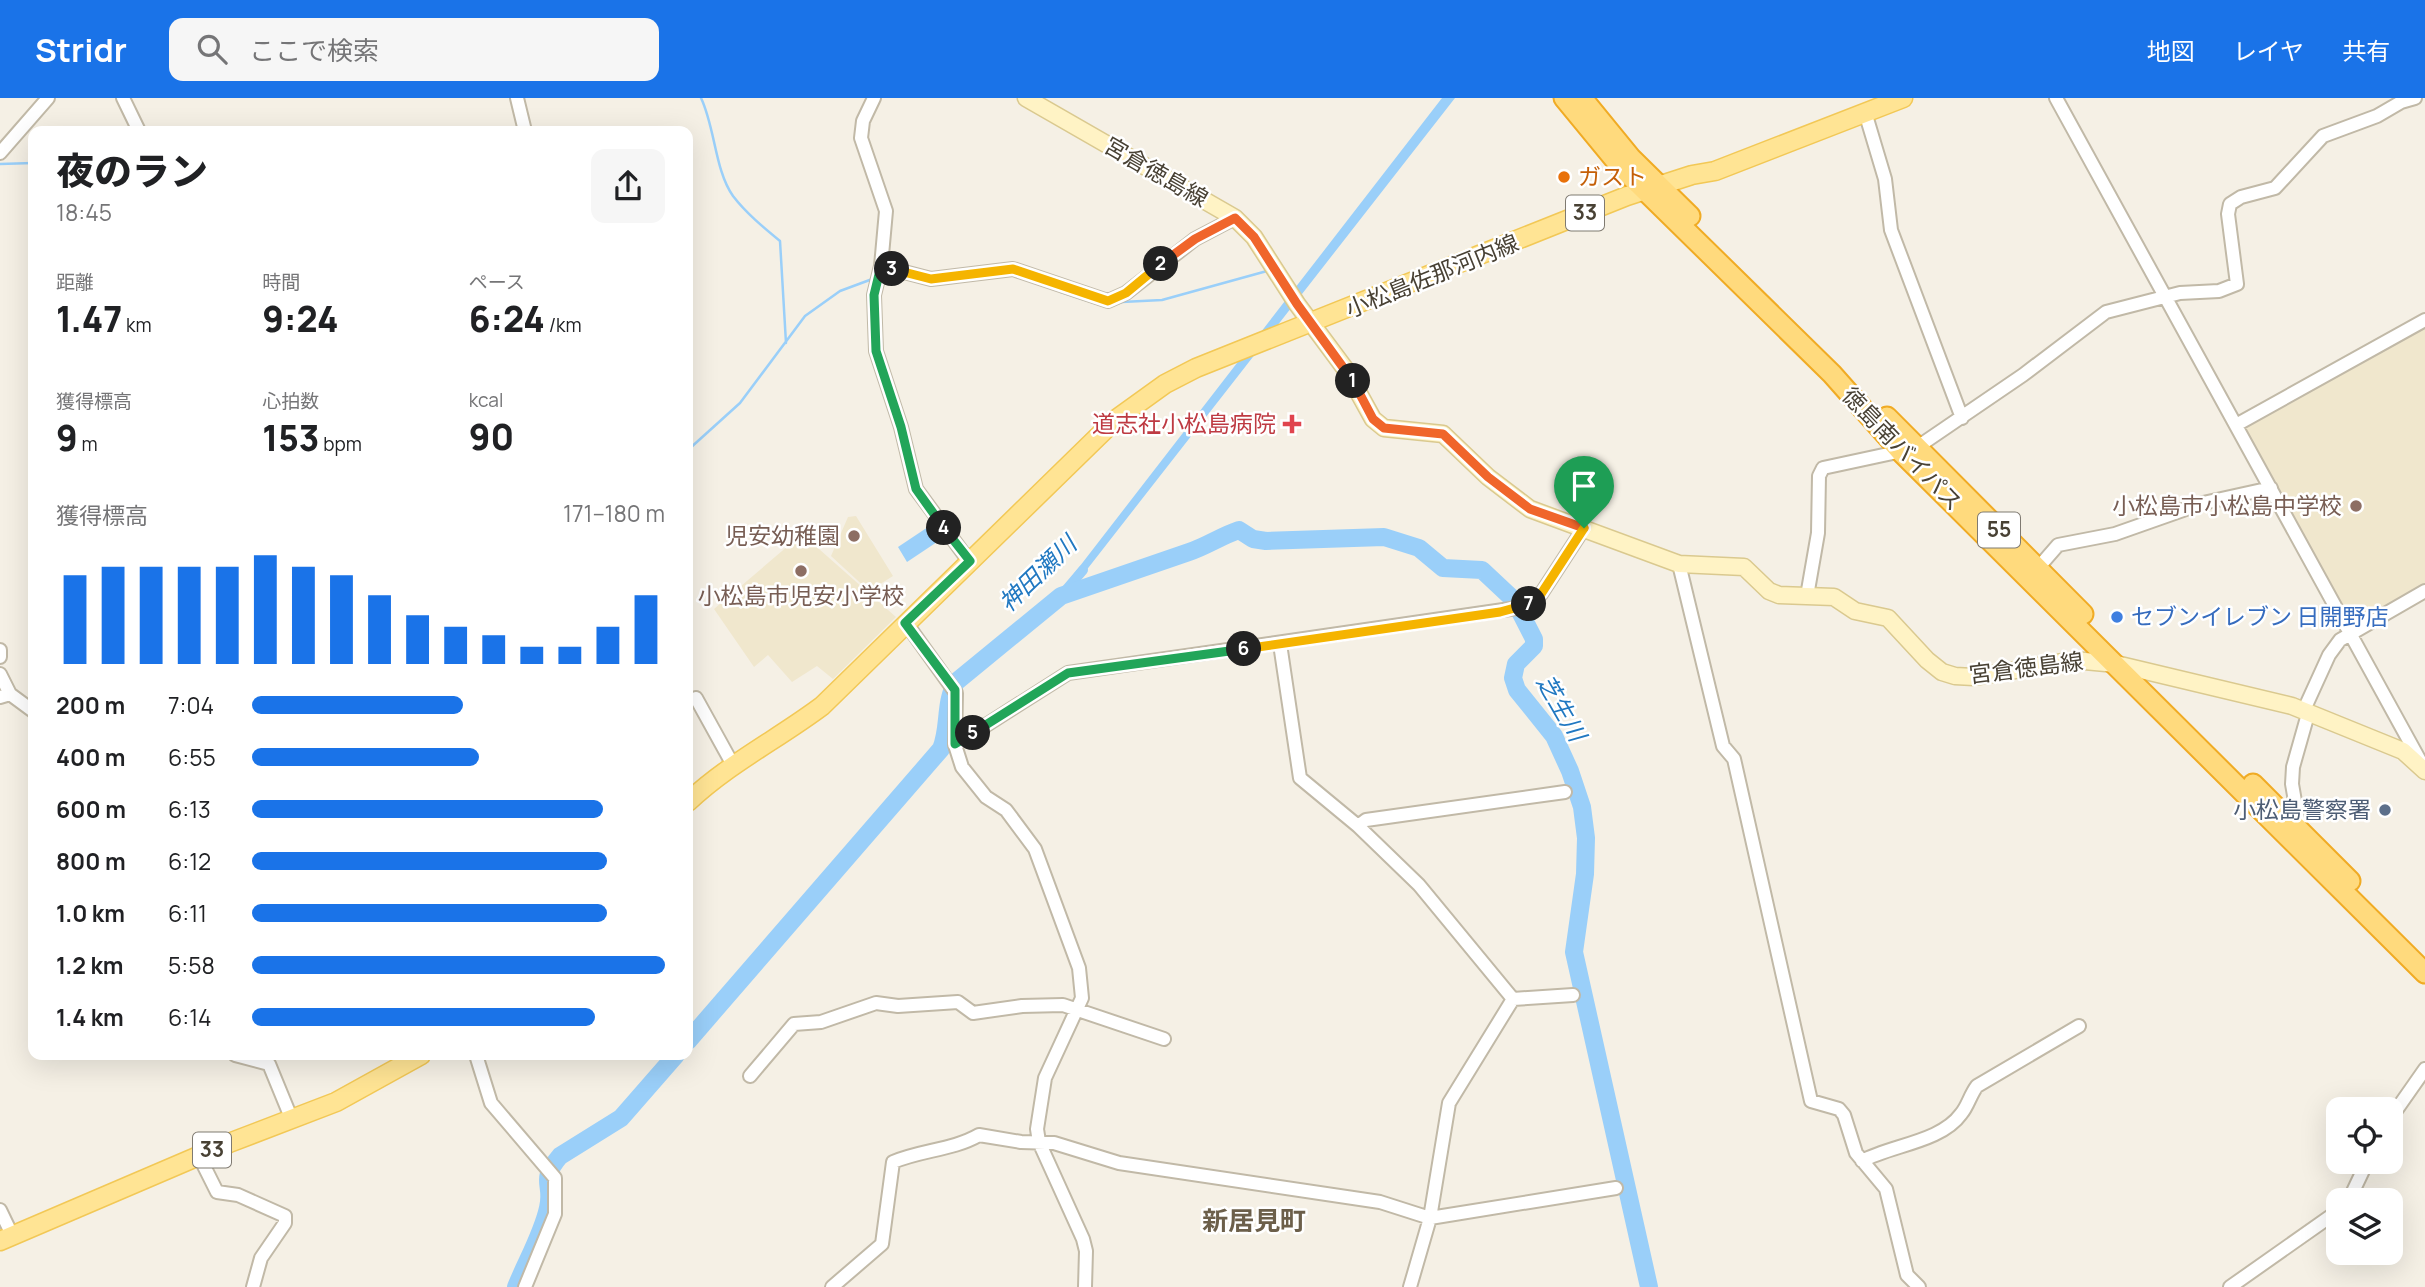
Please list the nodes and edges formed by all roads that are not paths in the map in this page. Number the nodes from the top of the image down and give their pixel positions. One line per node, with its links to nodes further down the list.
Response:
1 (48, 98): 14 (street)
2 (123, 98): 12 (street)
3 (517, 98): 13 (street)
4 (874, 98): 17 (street)
5 (1026, 98): 16 (main road, 宮倉徳島線)
6 (1564, 98): 15 (highway, 徳島南バイパス / 55)
7 (1582, 98): 15 (highway, 徳島南バイパス / 55)
8 (1903, 98): 11 (main road, 小松島佐那河内線 / 33)
9 (2056, 98): 18 (street)
10 (2415, 98): 18 (street)
11 (1865, 112): 15 (main road, 小松島佐那河内線 / 33); 21 (street)
12 (137, 126)
13 (524, 126)
14 (0, 153)
15 (1653, 189): 20 (main road, 小松島佐那河内線 / 33); 23 (highway, 徳島南バイパス / 55)
16 (1235, 218): 17 (street); 20 (main road, 宮倉徳島線)
17 (881, 266): 26 (street)
18 (2165, 296): 21 (street); 22 (street)
19 (2425, 320): 22 (street)
20 (1312, 324): 25 (main road, 宮倉徳島線); 26 (main road, 小松島佐那河内線 / 33)
21 (1962, 418): 23 (street)
22 (2236, 425): 24 (street)
23 (1909, 450): 28 (highway, 徳島南バイパス / 55); 30 (street); 36 (highway, 徳島南バイパス / 55)
24 (2271, 488): 28 (street); 32 (street)
25 (1584, 528): 27 (main road, 宮倉徳島線); 33 (street)
26 (970, 561): 31 (main road, 小松島佐那河内線 / 33)
27 (1679, 564): 30 (main road, 宮倉徳島線); 66 (street)
28 (2038, 568): 37 (highway, 徳島南バイパス / 55)
29 (2425, 591): 32 (street)
30 (1807, 596): 36 (main road, 宮倉徳島線)
31 (905, 623): 43 (street); 44 (main road, 小松島佐那河内線 / 33)
32 (2349, 632): 42 (street); 45 (street)
33 (1280, 644): 43 (street); 48 (street)
34 (0, 650): 35 (street)
35 (0, 657)
36 (2116, 664): 37 (main road, 宮倉徳島線); 49 (highway, 徳島南バイパス / 55)
37 (2139, 670): 42 (main road, 宮倉徳島線); 49 (highway, 徳島南バイパス / 55)
38 (0, 674): 39 (street)
39 (5, 695): 41 (street)
40 (696, 698): 44 (street)
41 (28, 708)
42 (2305, 713): 45 (main road, 宮倉徳島線); 49 (street)
43 (955, 744): 54 (street)
44 (733, 765): 47 (main road, 小松島佐那河内線 / 33)
45 (2424, 770)
46 (1565, 792): 48 (street)
47 (693, 798)
48 (1358, 826): 53 (street)
49 (2296, 837): 50 (highway, 徳島南バイパス / 55); 51 (highway, 徳島南バイパス / 55)
50 (2425, 955)
51 (2425, 973)
52 (1573, 995): 53 (street)
53 (1513, 999): 69 (street)
54 (1077, 1010): 56 (street); 61 (street); 64 (street)
55 (2079, 1026): 66 (street)
56 (1164, 1039)
57 (254, 1060): 63 (street)
58 (478, 1060): 73 (street)
59 (393, 1063): 63 (main road, 33)
60 (2425, 1069): 62 (street)
61 (750, 1076)
62 (2403, 1100)
63 (292, 1120): 65 (main road, 33)
64 (1039, 1142): 69 (street); 74 (street); 75 (street)
65 (199, 1156): 71 (main road, 33); 72 (street)
66 (1862, 1161): 77 (street)
67 (1616, 1188): 69 (street)
68 (0, 1210): 71 (street)
69 (1430, 1218): 76 (street)
70 (2326, 1219): 78 (street)
71 (6, 1239)
72 (253, 1287)
73 (525, 1287)
74 (832, 1287)
75 (1085, 1287)
76 (1410, 1287)
77 (1919, 1287)
78 (2230, 1287)

